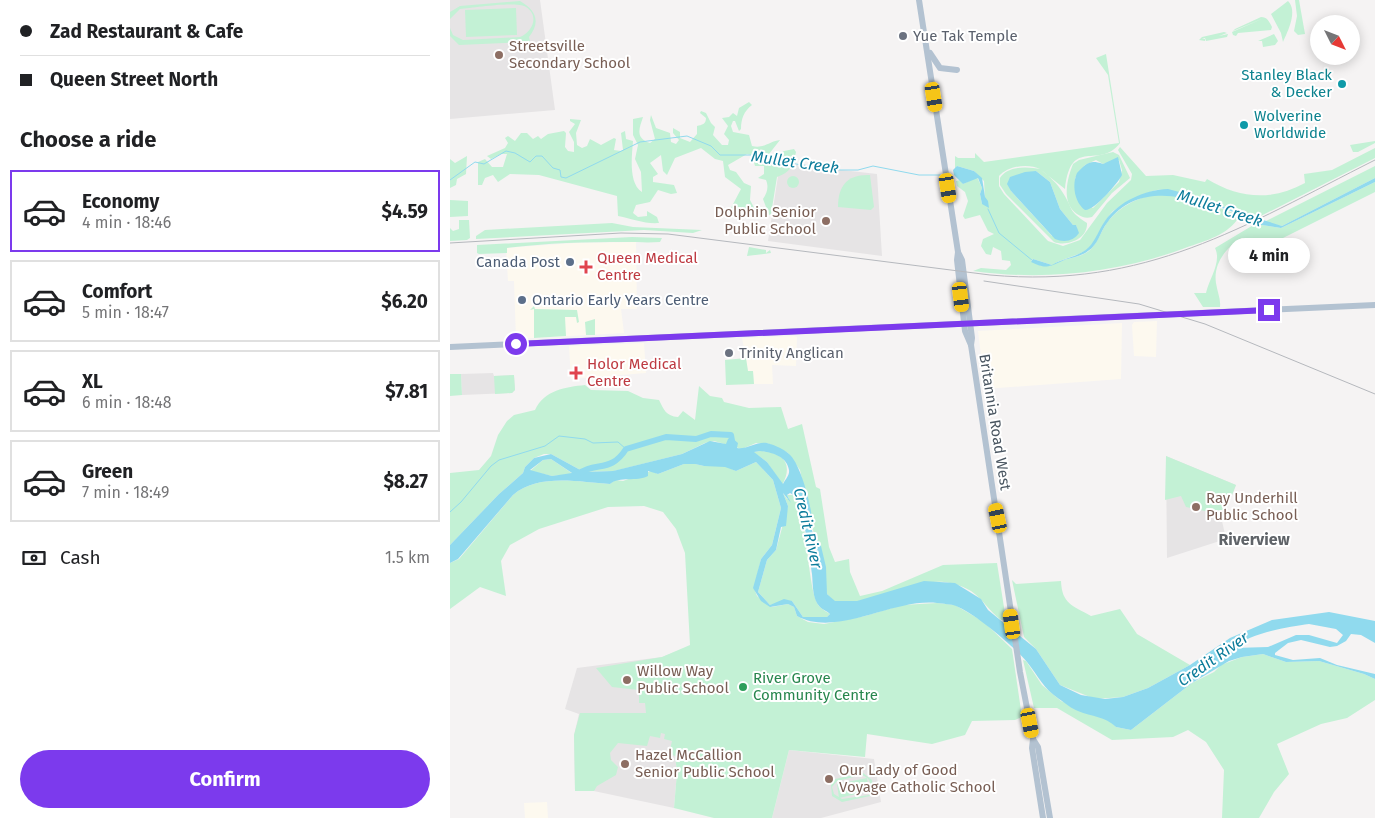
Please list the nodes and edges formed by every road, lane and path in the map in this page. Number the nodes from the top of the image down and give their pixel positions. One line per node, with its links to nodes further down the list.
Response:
1 (920, 0): 2 (main road, Britannia Road West)
2 (927, 48): 3 (main road); 5 (main road, Britannia Road West)
3 (957, 70)
4 (1375, 305): 5 (main road)
5 (967, 324): 6 (main road); 7 (main road, Britannia Road West)
6 (450, 347)
7 (1033, 739): 8 (main road, Britannia Road West); 9 (main road, Britannia Road West)
8 (1043, 818)
9 (1050, 818)

